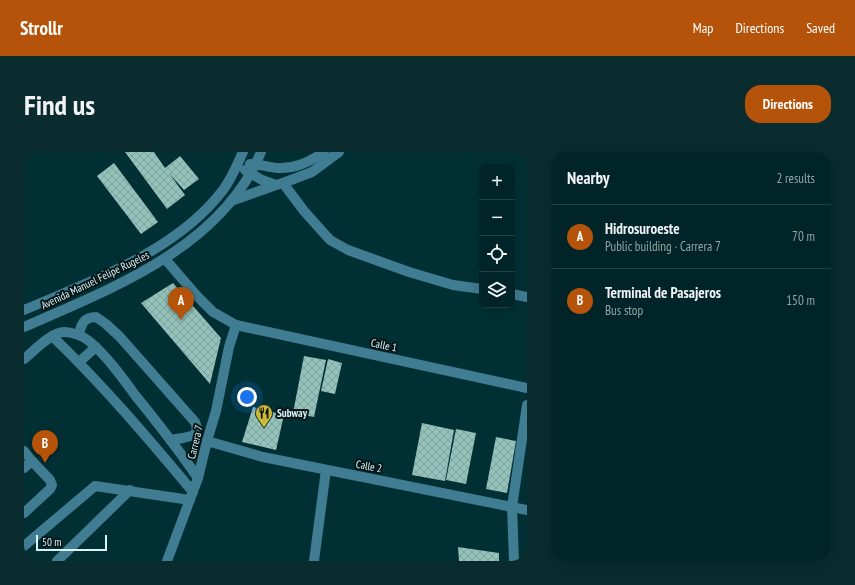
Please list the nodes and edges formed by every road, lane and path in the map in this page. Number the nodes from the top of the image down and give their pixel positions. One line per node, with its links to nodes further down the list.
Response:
1 (243, 152): 5 (street, Avenida Manuel Felipe Rugeles)
2 (261, 152): 6 (street, Avenida Manuel Felipe Rugeles)
3 (324, 152): 6 (street)
4 (339, 152): 8 (street)
5 (238, 164): 6 (street); 7 (street); 14 (street, Avenida Manuel Felipe Rugeles)
6 (256, 164): 7 (street, Avenida Manuel Felipe Rugeles)
7 (249, 174): 8 (street); 9 (street, Avenida Manuel Felipe Rugeles)
8 (280, 184): 9 (street); 11 (street)
9 (231, 201): 10 (street, Avenida Manuel Felipe Rugeles)
10 (165, 259): 15 (street, Calle 1); 16 (street, Avenida Manuel Felipe Rugeles)
11 (479, 289)
12 (515, 295): 13 (street)
13 (527, 297)
14 (24, 310)
15 (236, 325): 22 (street, Calle 1); 27 (street, Carrera 7)
16 (24, 327)
17 (79, 335): 18 (street); 19 (street); 26 (street)
18 (52, 336): 20 (street); 21 (street)
19 (96, 348): 21 (street); 23 (street)
20 (24, 359)
21 (79, 362): 25 (street)
22 (527, 388)
23 (144, 405): 25 (street); 26 (street)
24 (527, 405): 35 (street)
25 (129, 416): 34 (street)
26 (170, 440): 32 (street)
27 (207, 441): 31 (street, Calle 2); 32 (street, Carrera 7)
28 (24, 451): 29 (street)
29 (32, 460): 30 (street); 37 (street)
30 (24, 468)
31 (326, 470): 35 (street, Calle 2); 41 (street)
32 (198, 478): 34 (street, Carrera 7)
33 (130, 490): 34 (street); 38 (street); 39 (street)
34 (191, 496): 40 (street, Carrera 7)
35 (512, 507): 36 (street, Calle 2); 42 (street)
36 (527, 510)
37 (24, 513)
38 (24, 546)
39 (57, 561)
40 (167, 561)
41 (314, 561)
42 (514, 561)

